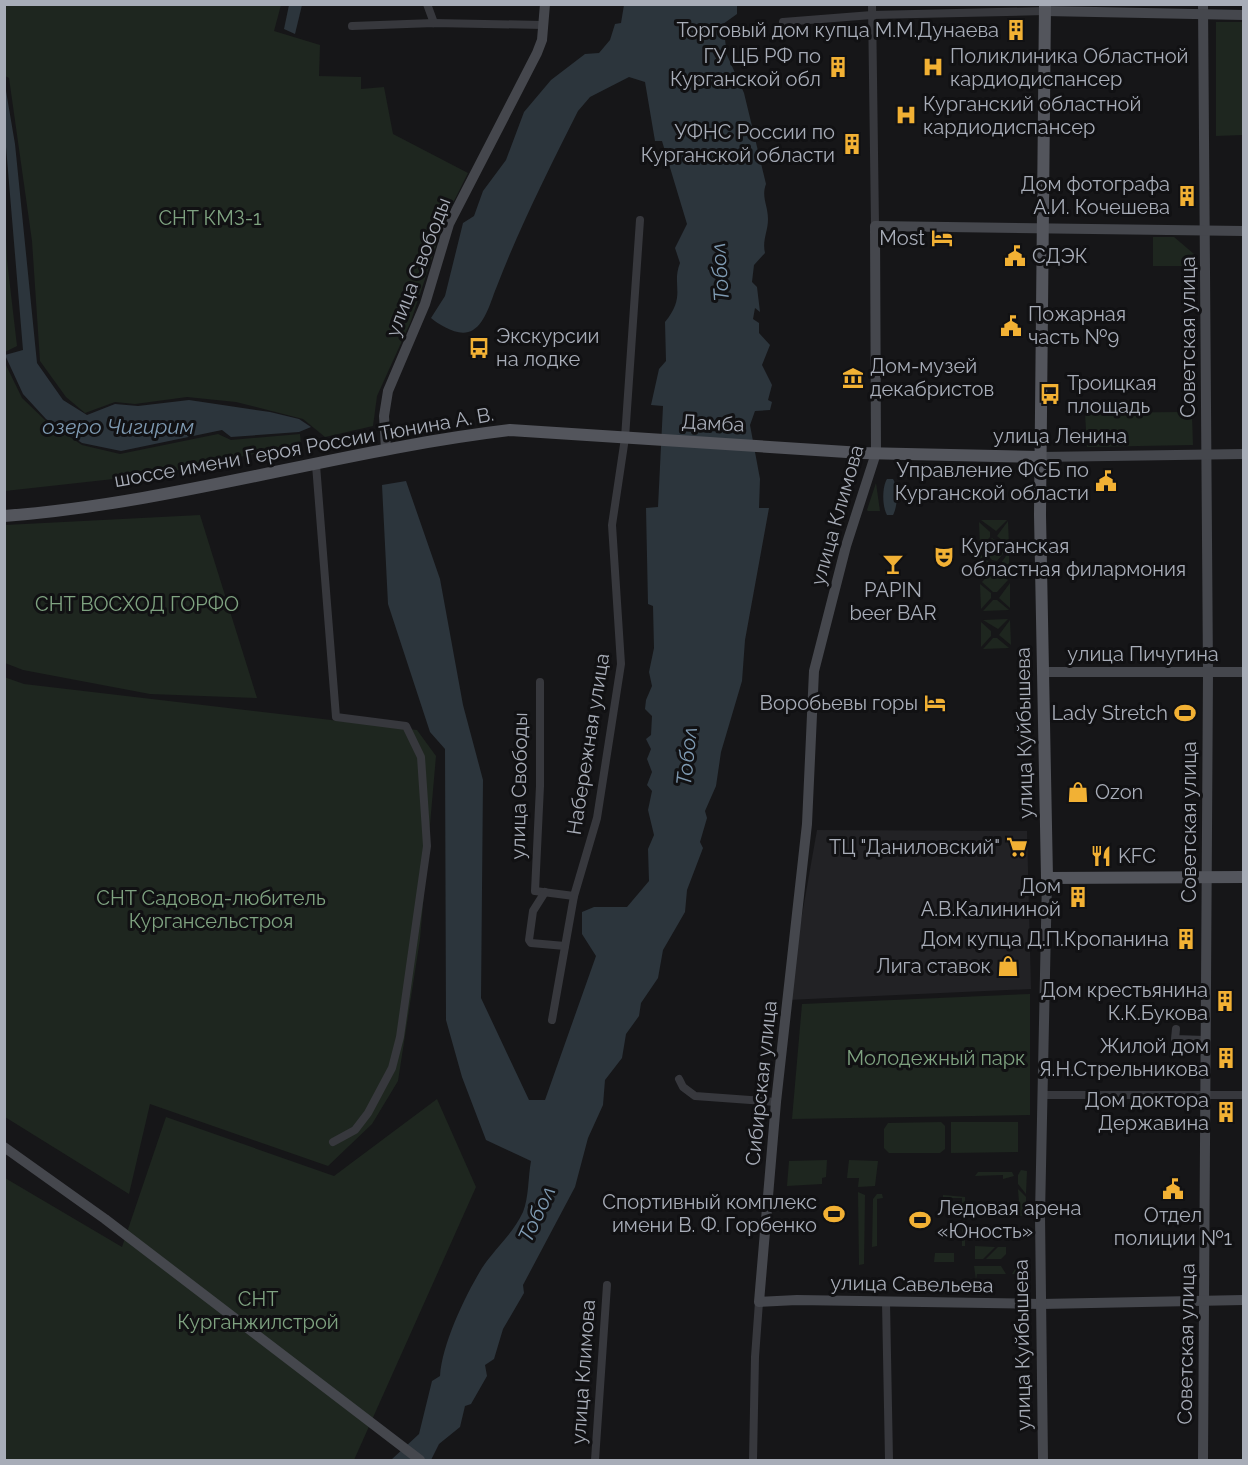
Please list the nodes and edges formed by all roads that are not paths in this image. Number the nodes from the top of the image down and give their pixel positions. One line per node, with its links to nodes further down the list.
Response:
1 (427, 4): 9 (street)
2 (545, 4): 10 (street, улица Свободы)
3 (872, 4): 6 (street, улица Климова)
4 (1045, 8): 5 (street); 6 (street); 14 (main road, улица Куйбышева)
5 (1203, 9): 7 (street); 15 (street, Советская улица)
6 (872, 15): 8 (street); 13 (street, улица Климова)
7 (1244, 15)
8 (783, 22)
9 (434, 23): 10 (street); 11 (street)
10 (543, 25): 18 (street, улица Свободы)
11 (352, 26)
12 (640, 219): 17 (street, Набережная улица)
13 (875, 226): 14 (street); 19 (street, улица Климова)
14 (1044, 228): 15 (street); 22 (main road, улица Куйбышева)
15 (1206, 231): 16 (street); 21 (street, Советская улица)
16 (1244, 231)
17 (625, 438): 18 (main road, шоссе имени Героя России Тюнина А. В.); 19 (main road, Дамба); 34 (street, Набережная улица)
18 (386, 448): 23 (main road, шоссе имени Героя России Тюнина А. В.)
19 (876, 453): 22 (main road, улица Ленина); 32 (street, улица Климова)
20 (1244, 454): 21 (street, улица Ленина)
21 (1207, 455): 22 (street, улица Ленина); 27 (street, Советская улица)
22 (1040, 457): 25 (main road, улица Куйбышева)
23 (316, 465): 24 (main road, шоссе имени Героя России Тюнина А. В.); 44 (street)
24 (4, 516)
25 (1042, 672): 27 (street, улица Пичугина); 30 (main road, улица Куйбышева)
26 (1244, 672): 27 (street, улица Пичугина)
27 (1208, 673): 31 (street, Советская улица)
28 (540, 682): 33 (street, улица Свободы)
29 (1244, 877): 31 (main road)
30 (1047, 878): 31 (main road); 41 (street, улица Куйбышева)
31 (1207, 878): 38 (street, Советская улица)
32 (799, 889): 43 (street, Сибирская улица)
33 (545, 892): 34 (street); 35 (street)
34 (574, 896): 35 (street, Набережная улица)
35 (565, 946): 36 (street, Набережная улица)
36 (552, 1020)
37 (1176, 1029): 38 (street)
38 (1205, 1040): 40 (street, Советская улица)
39 (679, 1079): 43 (street)
40 (1204, 1094): 41 (street); 42 (street); 50 (street, Советская улица)
41 (1042, 1095): 51 (street, улица Куйбышева)
42 (1244, 1095)
43 (776, 1102): 48 (street, Сибирская улица)
44 (333, 1142)
45 (4, 1147): 52 (street)
46 (607, 1286): 53 (street, улица Климова)
47 (1244, 1300): 50 (street, улица Савельева)
48 (759, 1302): 49 (street, улица Савельева); 54 (street, Сибирская улица)
49 (886, 1302): 51 (street, улица Савельева); 55 (street)
50 (1206, 1302): 51 (street, улица Савельева); 57 (street, Советская улица)
51 (1041, 1304): 56 (street, улица Куйбышева)
52 (420, 1461)
53 (595, 1461)
54 (753, 1461)
55 (889, 1461)
56 (1043, 1461)
57 (1203, 1461)

